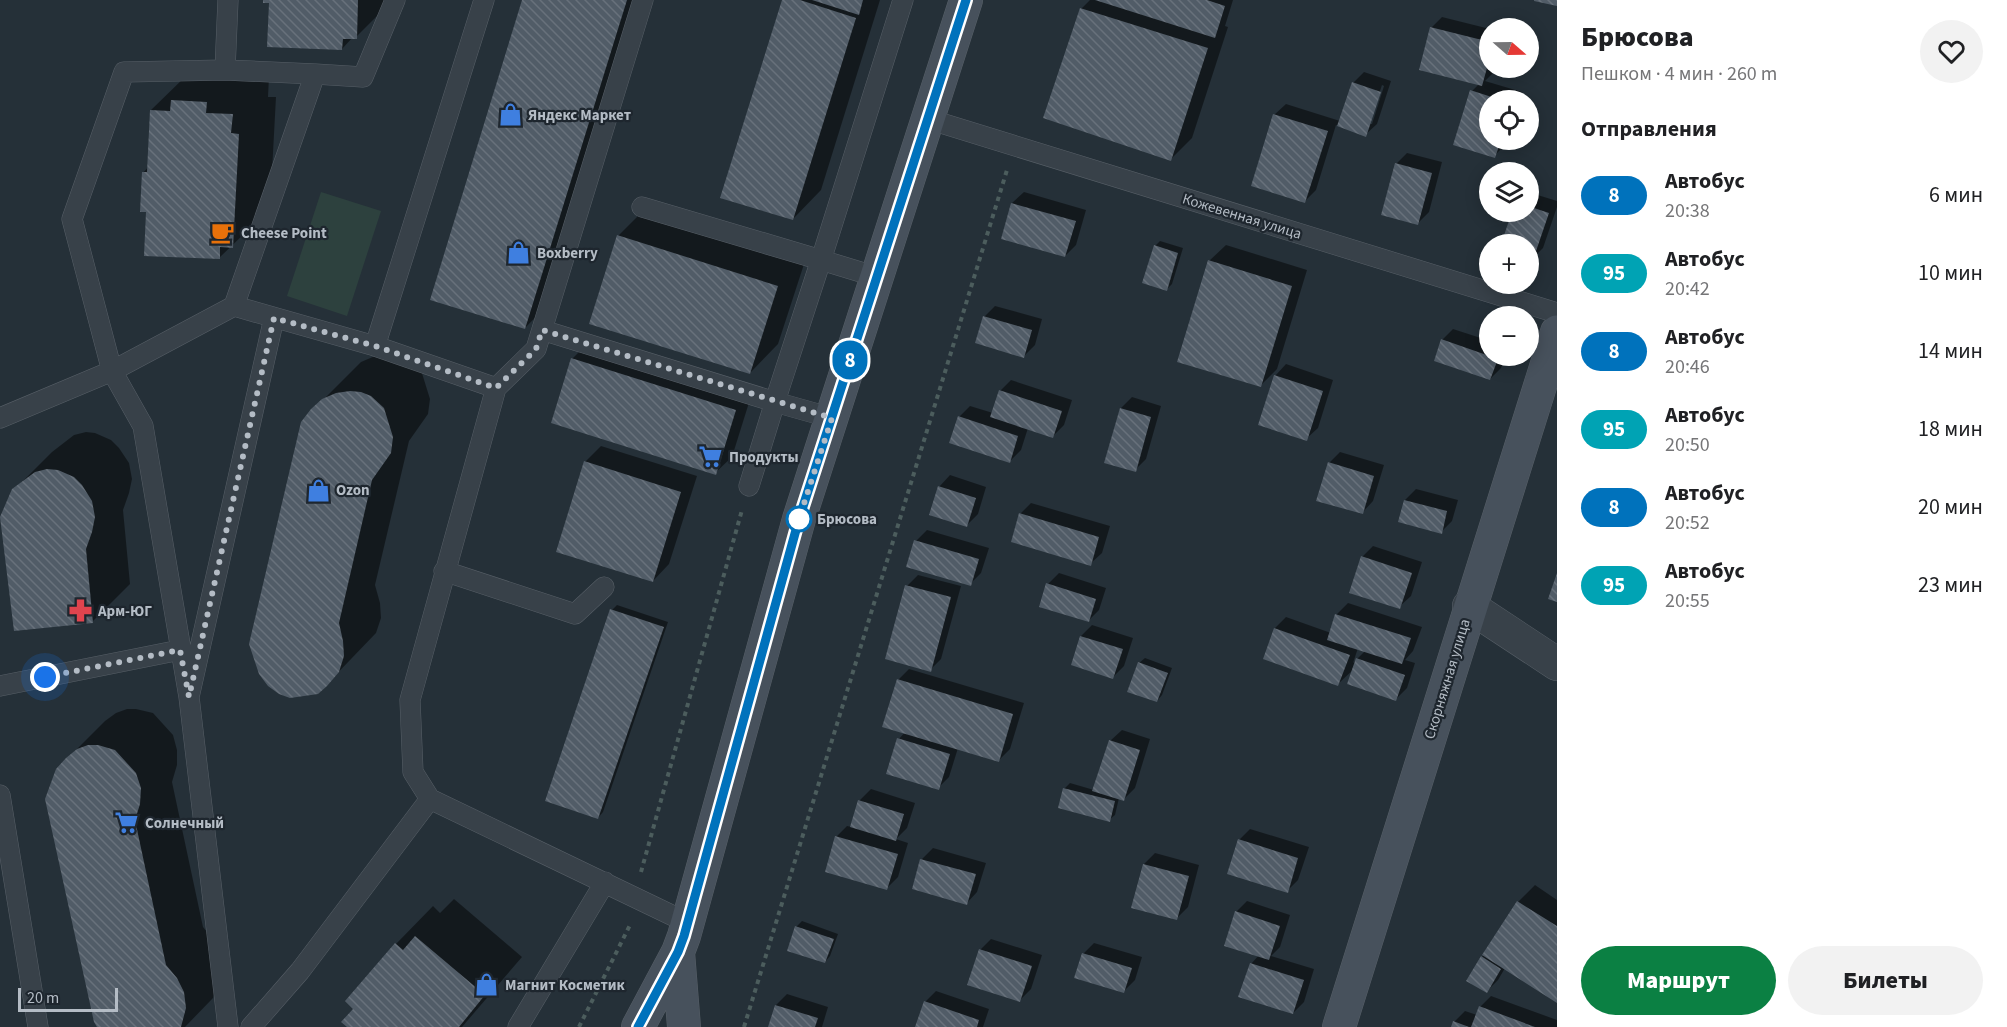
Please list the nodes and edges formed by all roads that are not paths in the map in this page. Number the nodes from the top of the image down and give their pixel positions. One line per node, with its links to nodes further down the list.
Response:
1 (228, 0): 7 (lane)
2 (395, 0): 8 (lane)
3 (484, 0): 18 (lane)
4 (643, 0): 16 (lane)
5 (903, 0): 11 (lane)
6 (966, 0): 9 (main road)
7 (225, 70): 8 (lane); 19 (lane)
8 (315, 74): 13 (lane)
9 (928, 119): 12 (main road); 14 (lane, Кожевенная улица)
10 (642, 207): 11 (lane)
11 (821, 260): 12 (lane); 21 (lane)
12 (877, 277): 23 (main road)
13 (234, 306): 15 (lane); 19 (lane)
14 (1557, 313)
15 (274, 318): 18 (lane); 31 (lane)
16 (542, 330): 20 (lane); 21 (lane)
17 (1557, 332): 27 (main road, Скорняжная улица)
18 (375, 346): 20 (lane)
19 (112, 372): 22 (lane); 28 (lane)
20 (496, 388): 25 (lane)
21 (775, 402): 23 (lane); 24 (lane)
22 (0, 418)
23 (832, 418): 35 (main road)
24 (749, 486)
25 (444, 571): 26 (lane); 33 (lane)
26 (604, 587)
27 (1469, 606): 29 (street); 42 (main road, Скорняжная улица)
28 (180, 650): 30 (lane); 31 (lane)
29 (1557, 664)
30 (0, 686)
31 (189, 697): 37 (lane)
32 (0, 795): 36 (lane)
33 (430, 799): 34 (lane); 38 (lane)
34 (605, 882): 35 (lane); 39 (lane)
35 (683, 938): 40 (main road); 41 (main road)
36 (38, 1027)
37 (228, 1027)
38 (251, 1027)
39 (518, 1027)
40 (638, 1027)
41 (684, 1027)
42 (1339, 1027)

